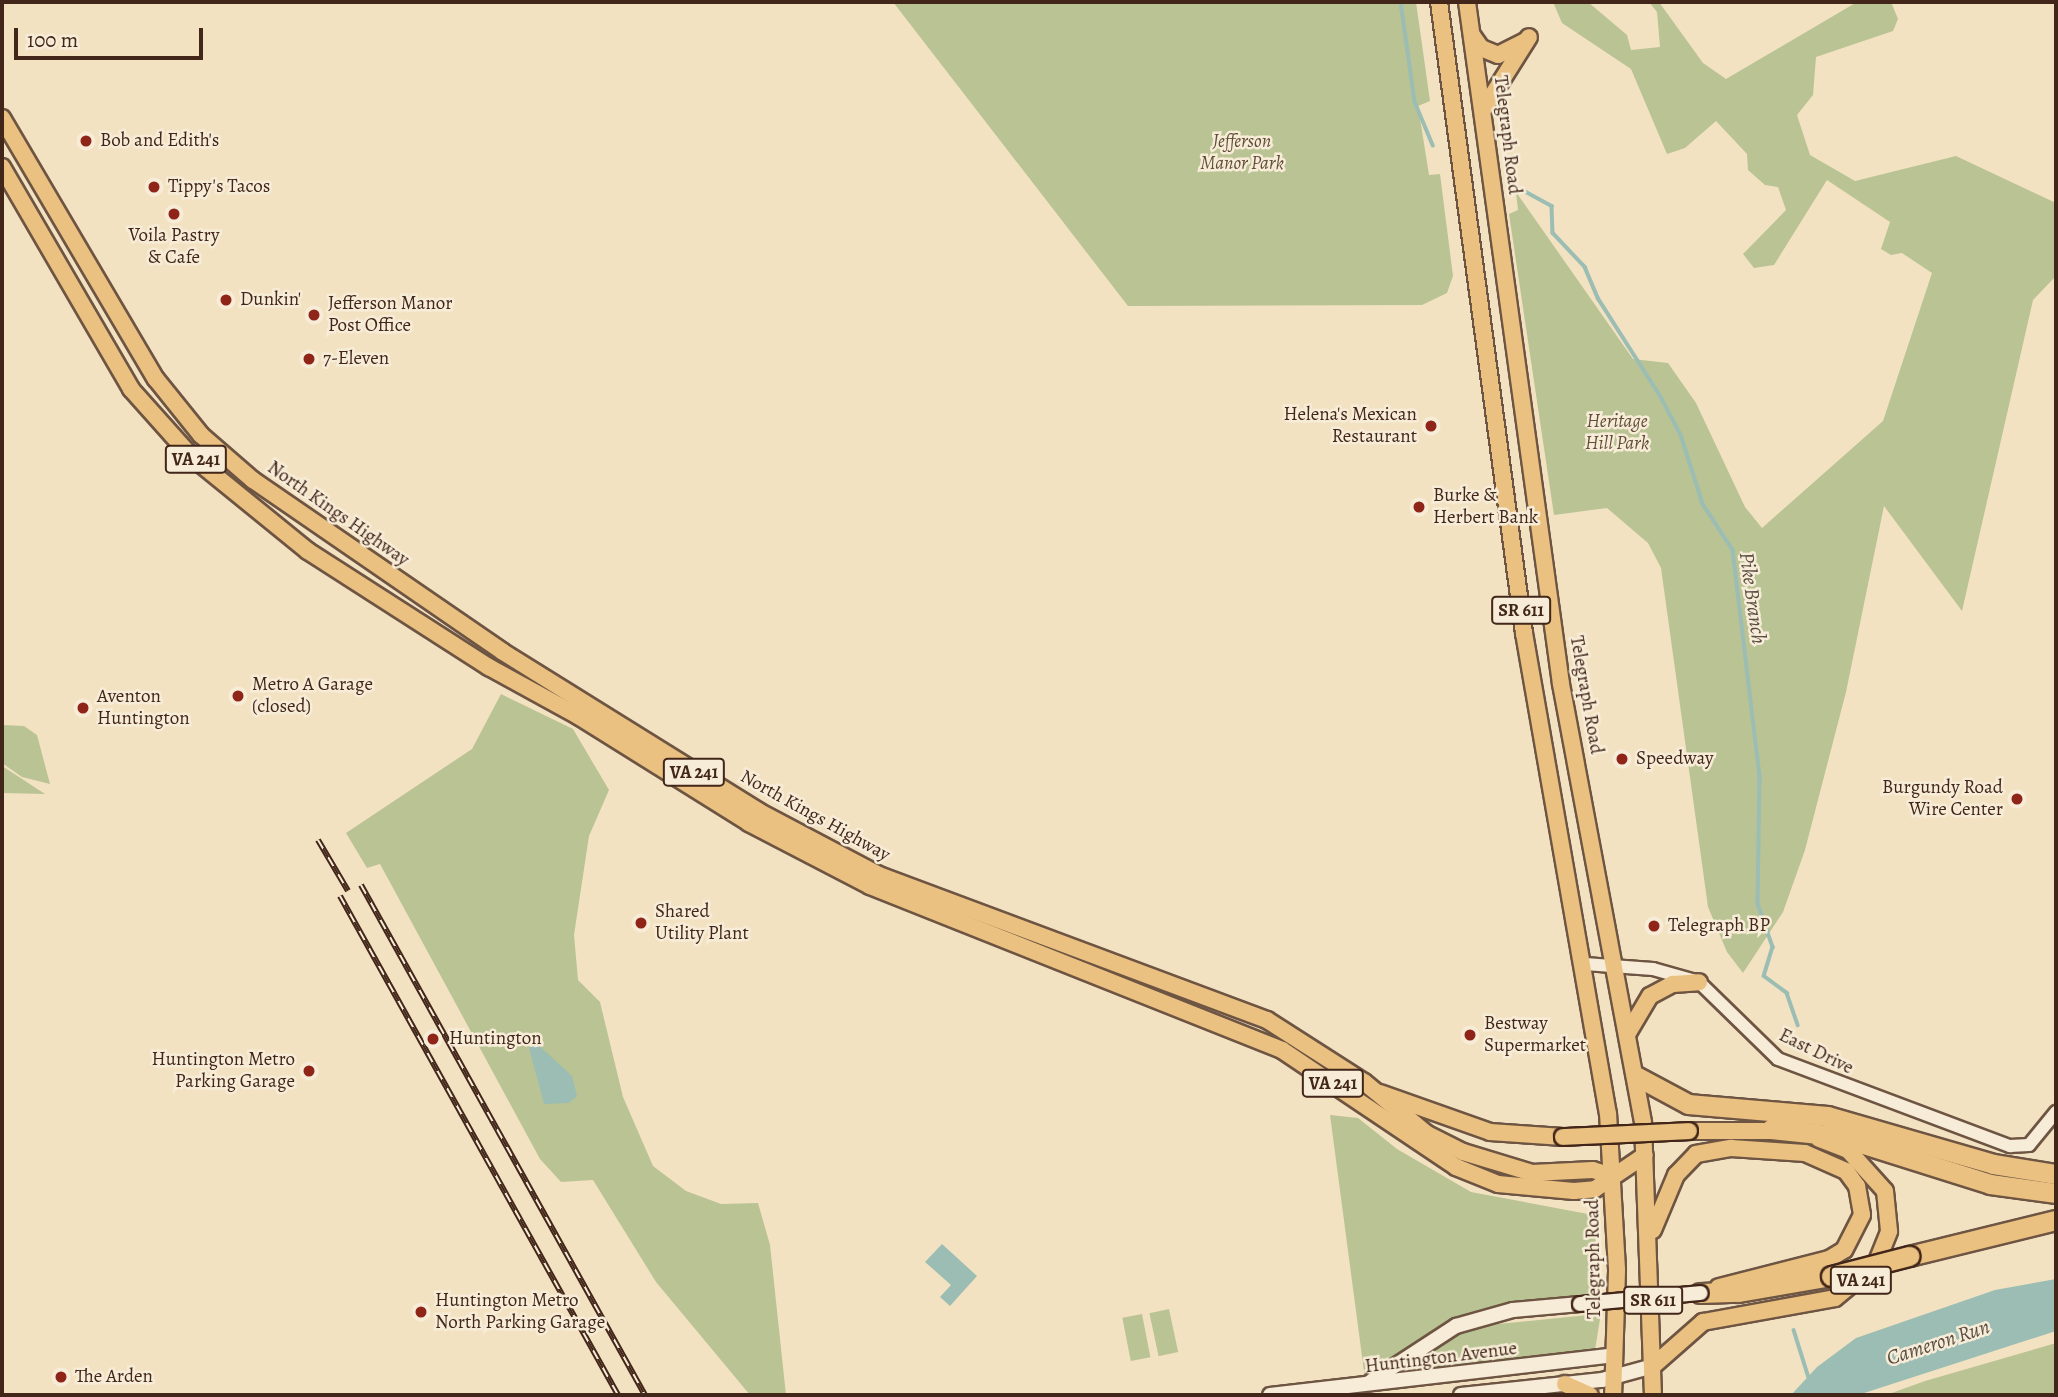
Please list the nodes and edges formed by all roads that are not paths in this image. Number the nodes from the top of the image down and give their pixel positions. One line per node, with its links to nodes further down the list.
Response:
1 (1440, 2): 9 (main road, Telegraph Road / SR 611)
2 (1467, 2): 3 (main road, Telegraph Road / SR 611)
3 (1472, 35): 4 (main road, Telegraph Road / SR 611); 4 (main road)
4 (1483, 110): 10 (main road, Telegraph Road / SR 611)
5 (2, 118): 7 (main road, North Kings Highway / VA 241)
6 (2, 167): 8 (main road, North Kings Highway / VA 241)
7 (155, 377): 8 (main road); 14 (main road, North Kings Highway / VA 241)
8 (136, 395): 19 (main road, North Kings Highway / VA 241)
9 (1585, 964): 10 (street, East Drive); 19 (main road, Telegraph Road / SR 611)
10 (1613, 967): 11 (street, East Drive); 12 (main road, Telegraph Road / SR 611)
11 (1699, 982): 12 (main road); 15 (street, East Drive)
12 (1627, 1035): 13 (main road, Telegraph Road / SR 611)
13 (1636, 1076): 17 (main road, Telegraph Road / SR 611); 18 (highway)
14 (1376, 1092): 16 (main road, VA 241, bridge); 19 (main road, North Kings Highway / VA 241)
15 (2056, 1112)
16 (1772, 1129): 20 (highway); 25 (main road, VA 241)
17 (1645, 1155): 19 (main road, North Kings Highway); 22 (main road, Telegraph Road / SR 611)
18 (2056, 1174)
19 (1612, 1176): 24 (main road, Telegraph Road)
20 (2056, 1193)
21 (2056, 1220): 23 (highway, bridge)
22 (1650, 1235): 23 (main road); 25 (main road, Telegraph Road / SR 611)
23 (1700, 1293): 28 (main road, bridge)
24 (1615, 1355): 26 (main road, Telegraph Road); 28 (main road, Huntington Avenue)
25 (1653, 1366): 26 (main road, Huntington Avenue); 33 (main road, Telegraph Road)
26 (1614, 1378): 27 (main road, Huntington Avenue); 32 (main road, Telegraph Road)
27 (1565, 1384): 30 (main road, Huntington Avenue); 31 (main road)
28 (1355, 1387): 29 (main road, Huntington Avenue)
29 (1270, 1395)
30 (1461, 1395)
31 (1590, 1395)
32 (1613, 1395)
33 (1653, 1395)

